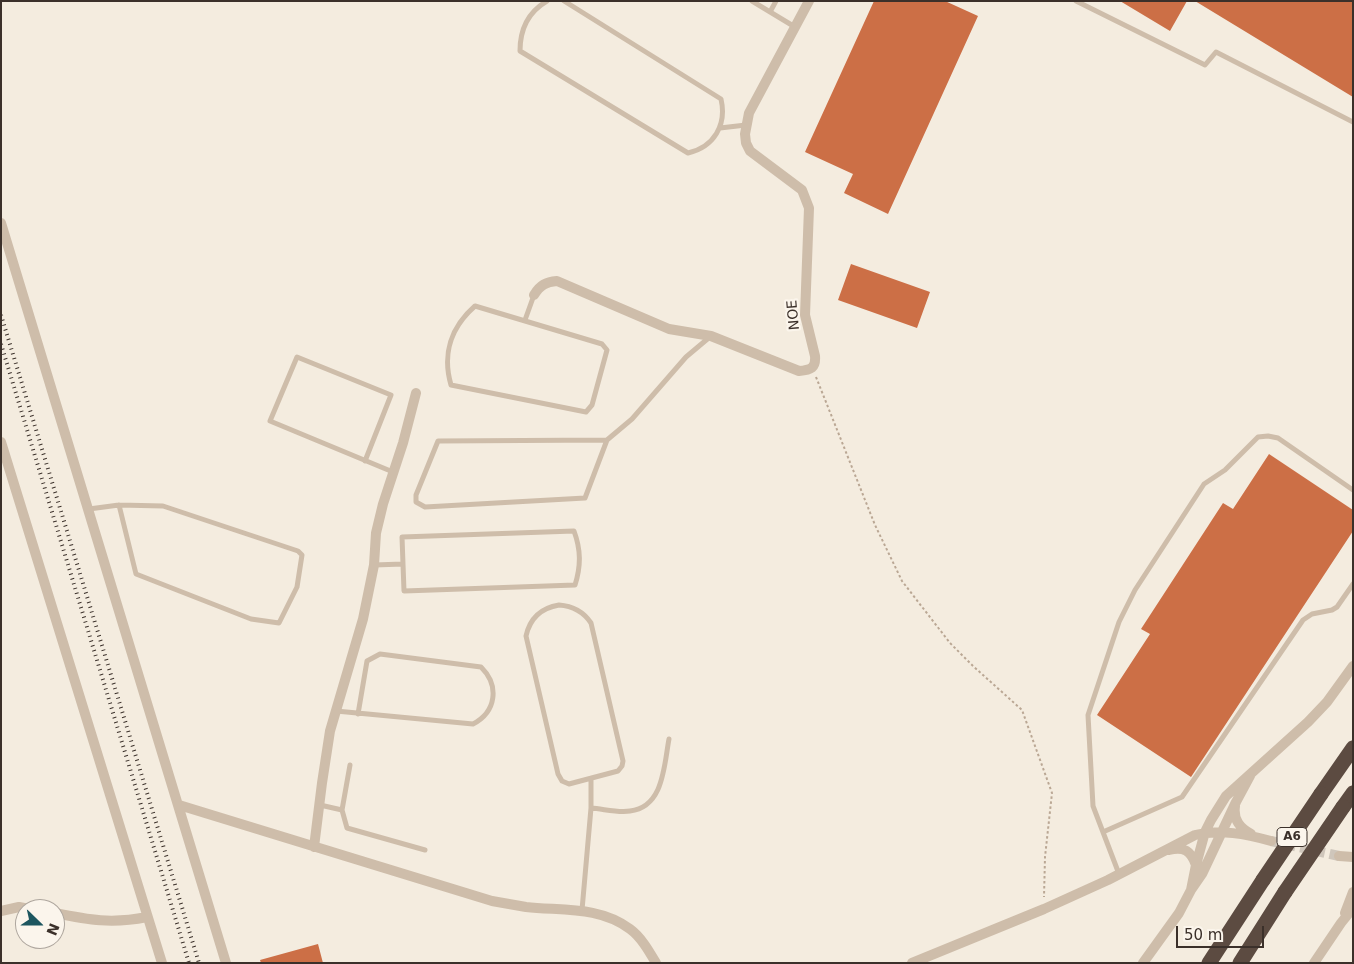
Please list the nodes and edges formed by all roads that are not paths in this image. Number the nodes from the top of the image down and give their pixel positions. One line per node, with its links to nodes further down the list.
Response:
1 (547, 1): 11 (lane)
2 (564, 1): 11 (lane)
3 (752, 1): 7 (lane)
4 (776, 1): 7 (lane)
5 (809, 1): 8 (street, NOE)
6 (1076, 1): 9 (lane)
7 (770, 12): 8 (lane)
8 (795, 27): 10 (street, NOE)
9 (1353, 122)
10 (746, 125): 11 (lane); 15 (street, NOE)
11 (720, 128)
12 (1, 222): 23 (street)
13 (534, 295): 14 (lane); 15 (street)
14 (525, 320): 14 (lane)
15 (711, 336): 17 (lane)
16 (416, 393): 20 (street)
17 (607, 440): 17 (lane)
18 (1, 442): 60 (street)
19 (365, 460): 19 (lane); 20 (lane)
20 (393, 472): 25 (street)
21 (1353, 490): 41 (lane)
22 (119, 505): 22 (lane); 23 (lane)
23 (89, 509): 37 (street)
24 (403, 564): 24 (lane); 25 (lane)
25 (374, 565): 28 (street)
26 (1353, 584): 41 (lane)
27 (1353, 666): 33 (street)
28 (336, 711): 29 (lane); 38 (street)
29 (358, 714): 29 (lane)
30 (669, 739): 39 (lane)
31 (1353, 748): 67 (highway, Α6, bridge)
32 (350, 765): 40 (lane)
33 (1250, 775): 36 (street); 42 (street)
34 (591, 778): 34 (lane); 39 (lane)
35 (1353, 793): 68 (highway, Α6, bridge)
36 (1236, 802): 43 (street); 44 (street)
37 (179, 805): 46 (street); 63 (street)
38 (319, 805): 40 (lane); 46 (street)
39 (592, 808): 57 (lane)
40 (342, 810): 47 (lane)
41 (1103, 832): 52 (lane)
42 (1206, 832): 43 (street); 48 (street); 51 (street)
43 (1223, 832): 44 (street); 53 (street)
44 (1256, 837): 45 (street)
45 (1271, 842)
46 (314, 847): 57 (street)
47 (425, 850)
48 (1166, 850): 51 (street); 52 (street)
49 (1339, 856): 50 (street)
50 (1353, 857)
51 (1196, 865): 53 (street)
52 (1119, 875): 65 (street)
53 (1191, 890): 66 (street)
54 (1353, 892): 61 (street)
55 (15, 908): 58 (street)
56 (1353, 908): 61 (street)
57 (582, 910): 64 (street)
58 (1, 911)
59 (65, 915): 60 (street)
60 (147, 917): 62 (street)
61 (1341, 923): 69 (street)
62 (162, 963)
63 (226, 963)
64 (656, 963)
65 (912, 963)
66 (1143, 963)
67 (1209, 963)
68 (1240, 963)
69 (1314, 963)

